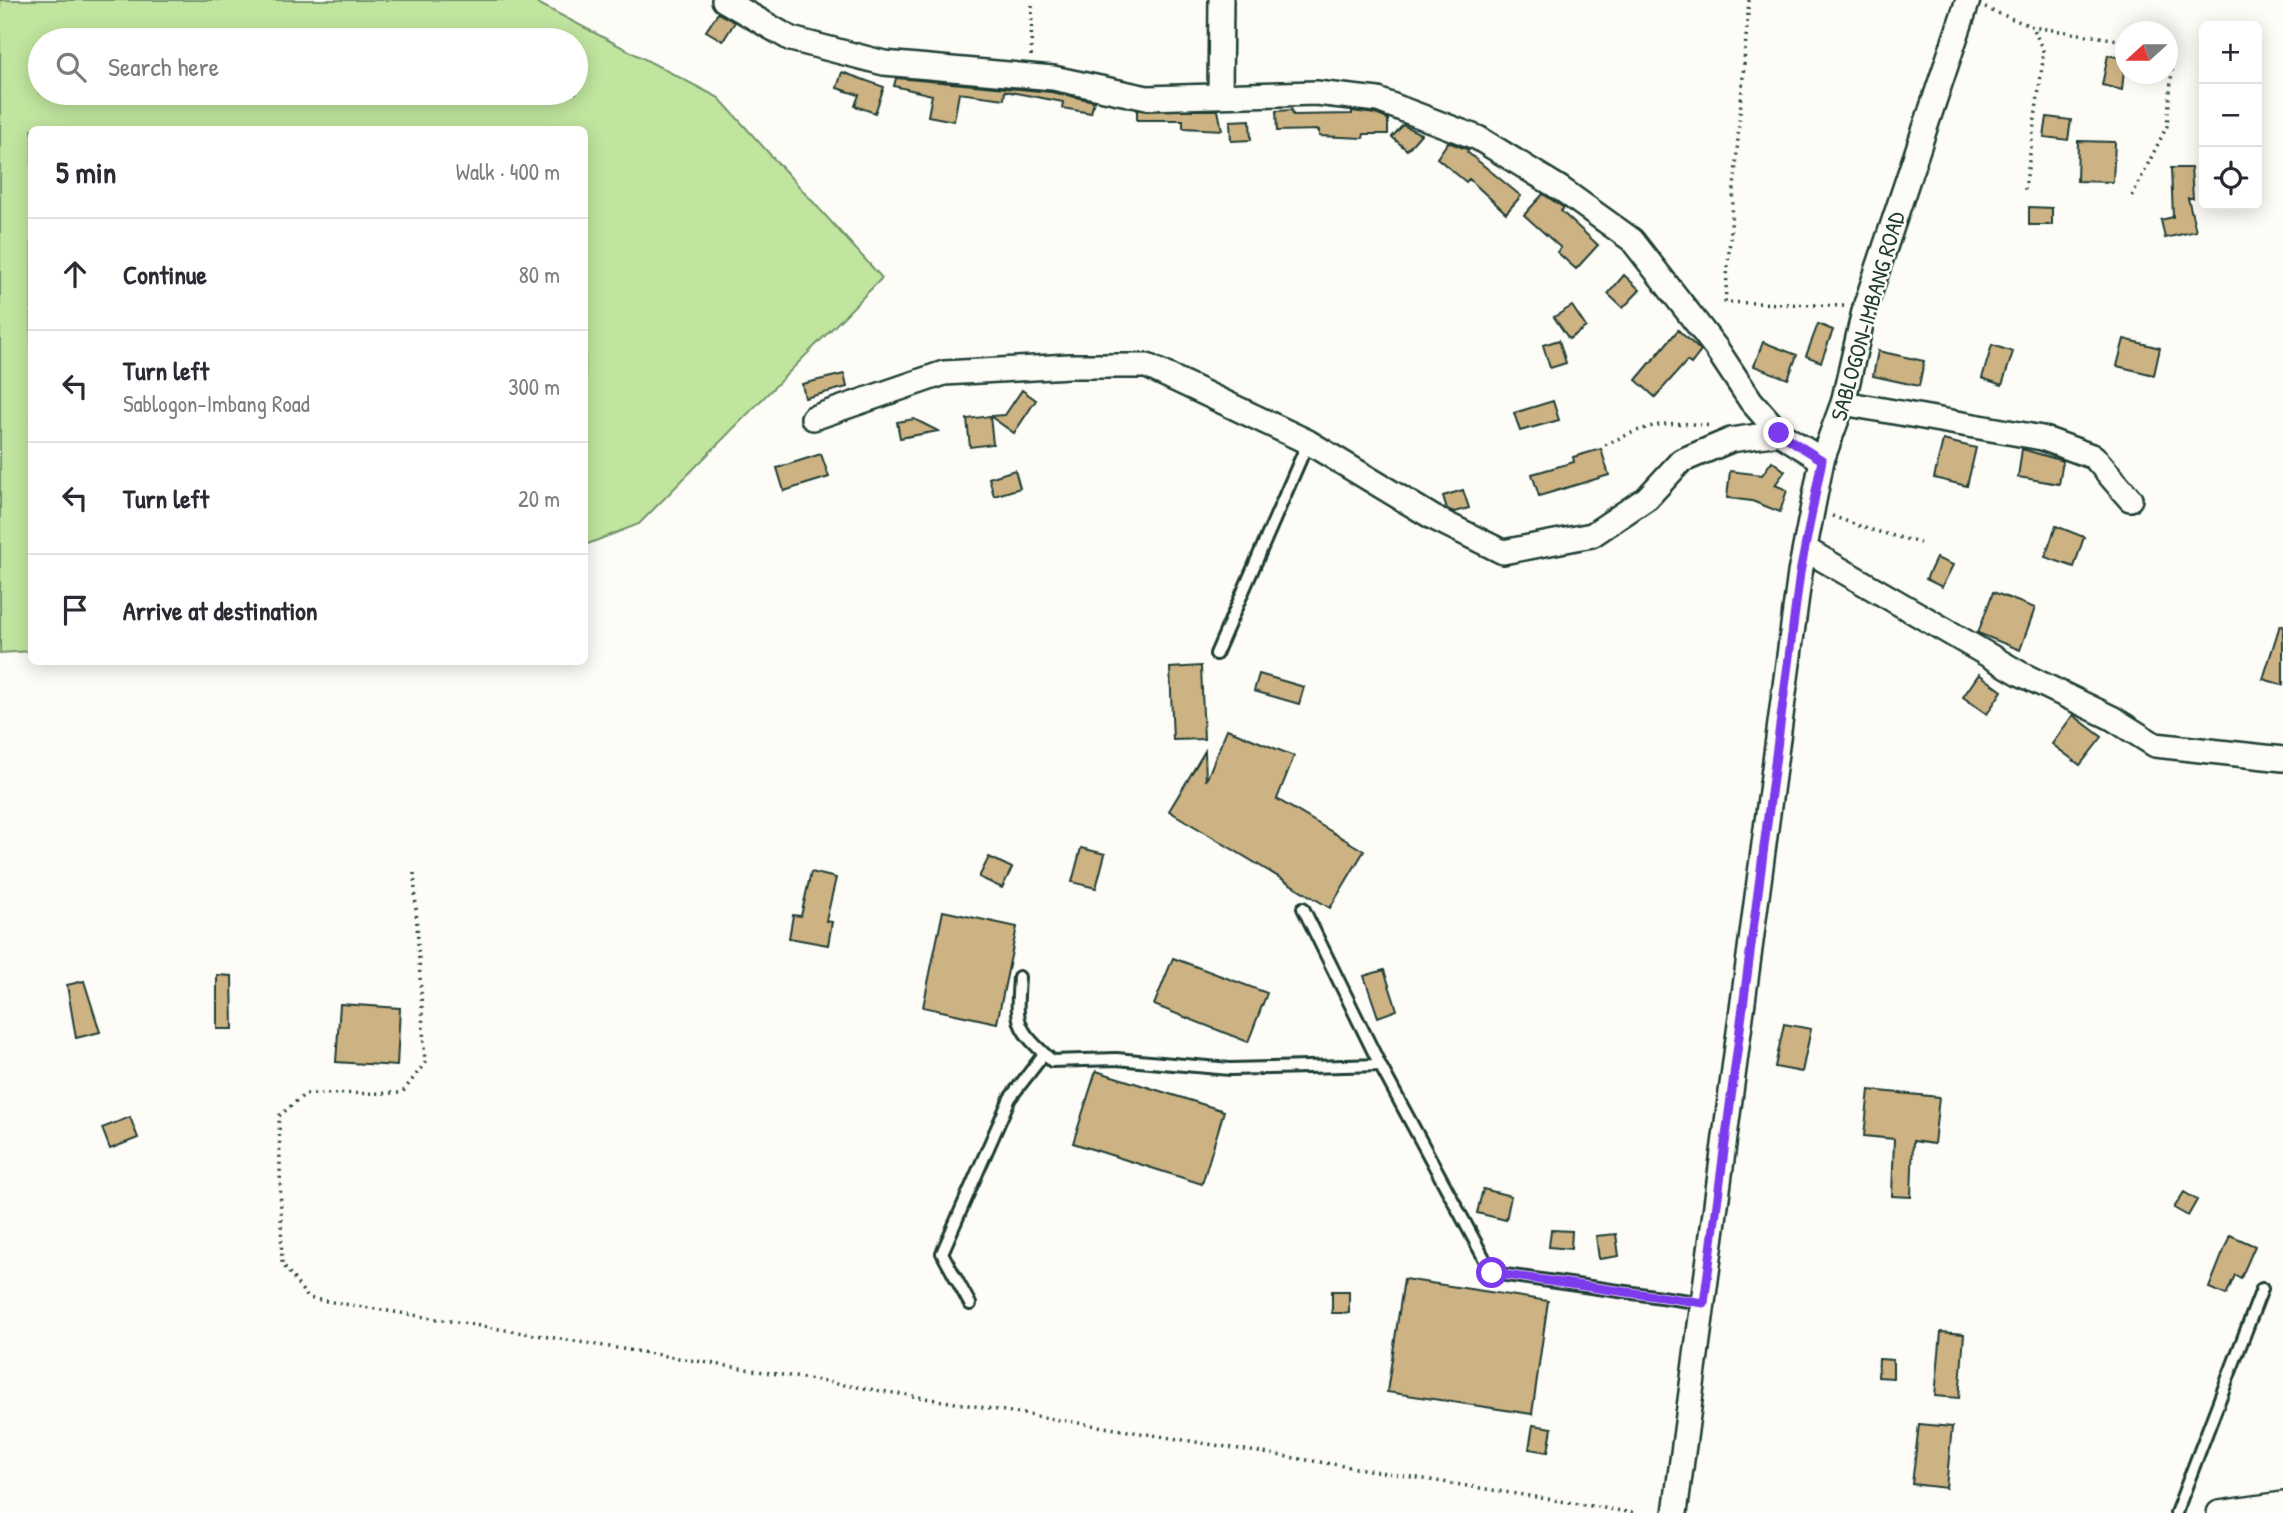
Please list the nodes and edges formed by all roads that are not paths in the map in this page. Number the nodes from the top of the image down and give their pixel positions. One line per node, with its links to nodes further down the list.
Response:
1 (724, 0): 4 (street)
2 (1221, 0): 4 (street)
3 (1968, 1): 5 (street, SABLOGON-IMBANG ROAD)
4 (1220, 95): 7 (street)
5 (1843, 403): 9 (street, SABLOGON-IMBANG ROAD); 10 (street)
6 (813, 418): 8 (street)
7 (1779, 433): 8 (street); 9 (street)
8 (1308, 442): 12 (lane)
9 (1822, 460): 11 (street, SABLOGON-IMBANG ROAD)
10 (2130, 499)
11 (1805, 549): 13 (street); 19 (street, SABLOGON-IMBANG ROAD)
12 (1216, 654)
13 (2283, 759)
14 (1303, 908): 17 (lane)
15 (1019, 976): 16 (lane)
16 (1044, 1054): 17 (lane); 20 (lane)
17 (1380, 1065): 19 (lane)
18 (2262, 1289): 23 (lane)
19 (1704, 1303): 22 (street, SABLOGON-IMBANG ROAD)
20 (970, 1304)
21 (2283, 1504): 24 (street)
22 (1675, 1513)
23 (2176, 1513)
24 (2219, 1513)

